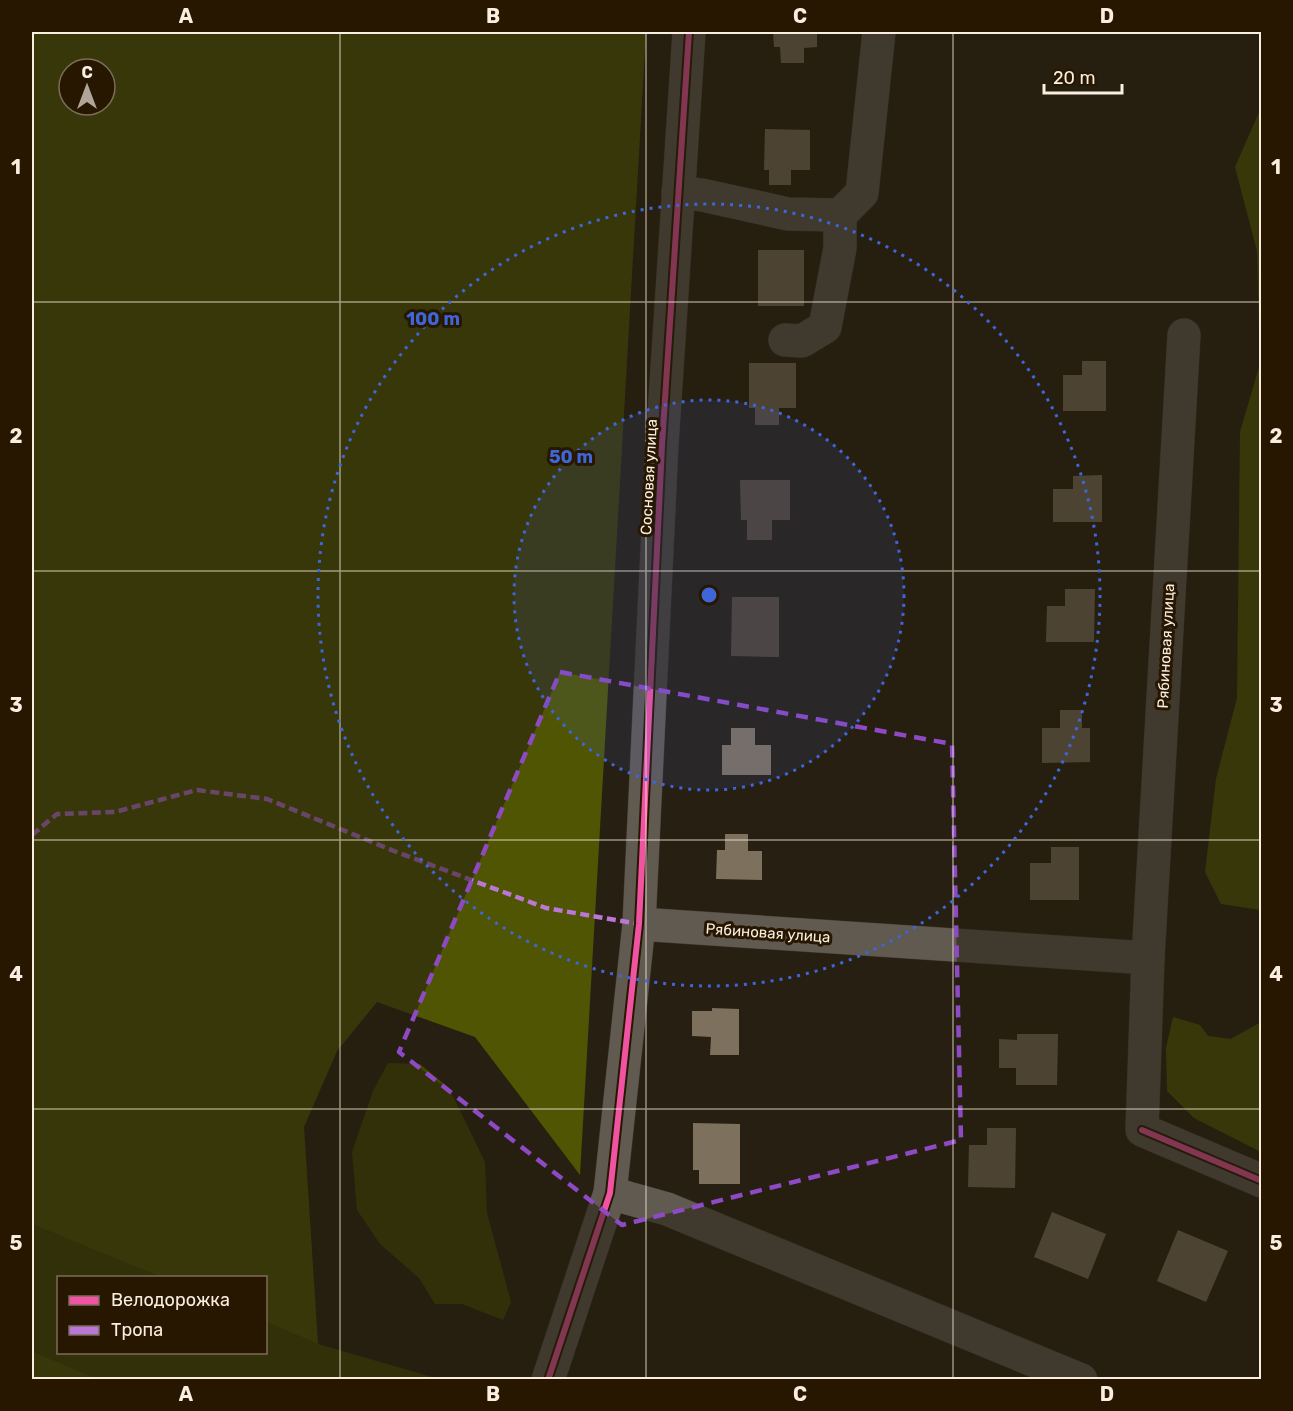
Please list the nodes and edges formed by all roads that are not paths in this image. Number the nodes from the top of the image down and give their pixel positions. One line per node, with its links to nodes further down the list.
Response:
1 (689, 32): 3 (street, Сосновая улица)
2 (879, 32): 4 (street)
3 (678, 192): 4 (street); 7 (street, Сосновая улица)
4 (840, 215): 6 (street)
5 (1184, 335): 8 (street, Рябиновая улица)
6 (785, 340)
7 (639, 924): 8 (street, Рябиновая улица); 10 (street, Сосновая улица)
8 (1148, 958): 9 (street, Рябиновая улица)
9 (1262, 1181)
10 (610, 1193): 11 (street, Сосновая улица); 12 (street)
11 (548, 1380)
12 (1081, 1380)

